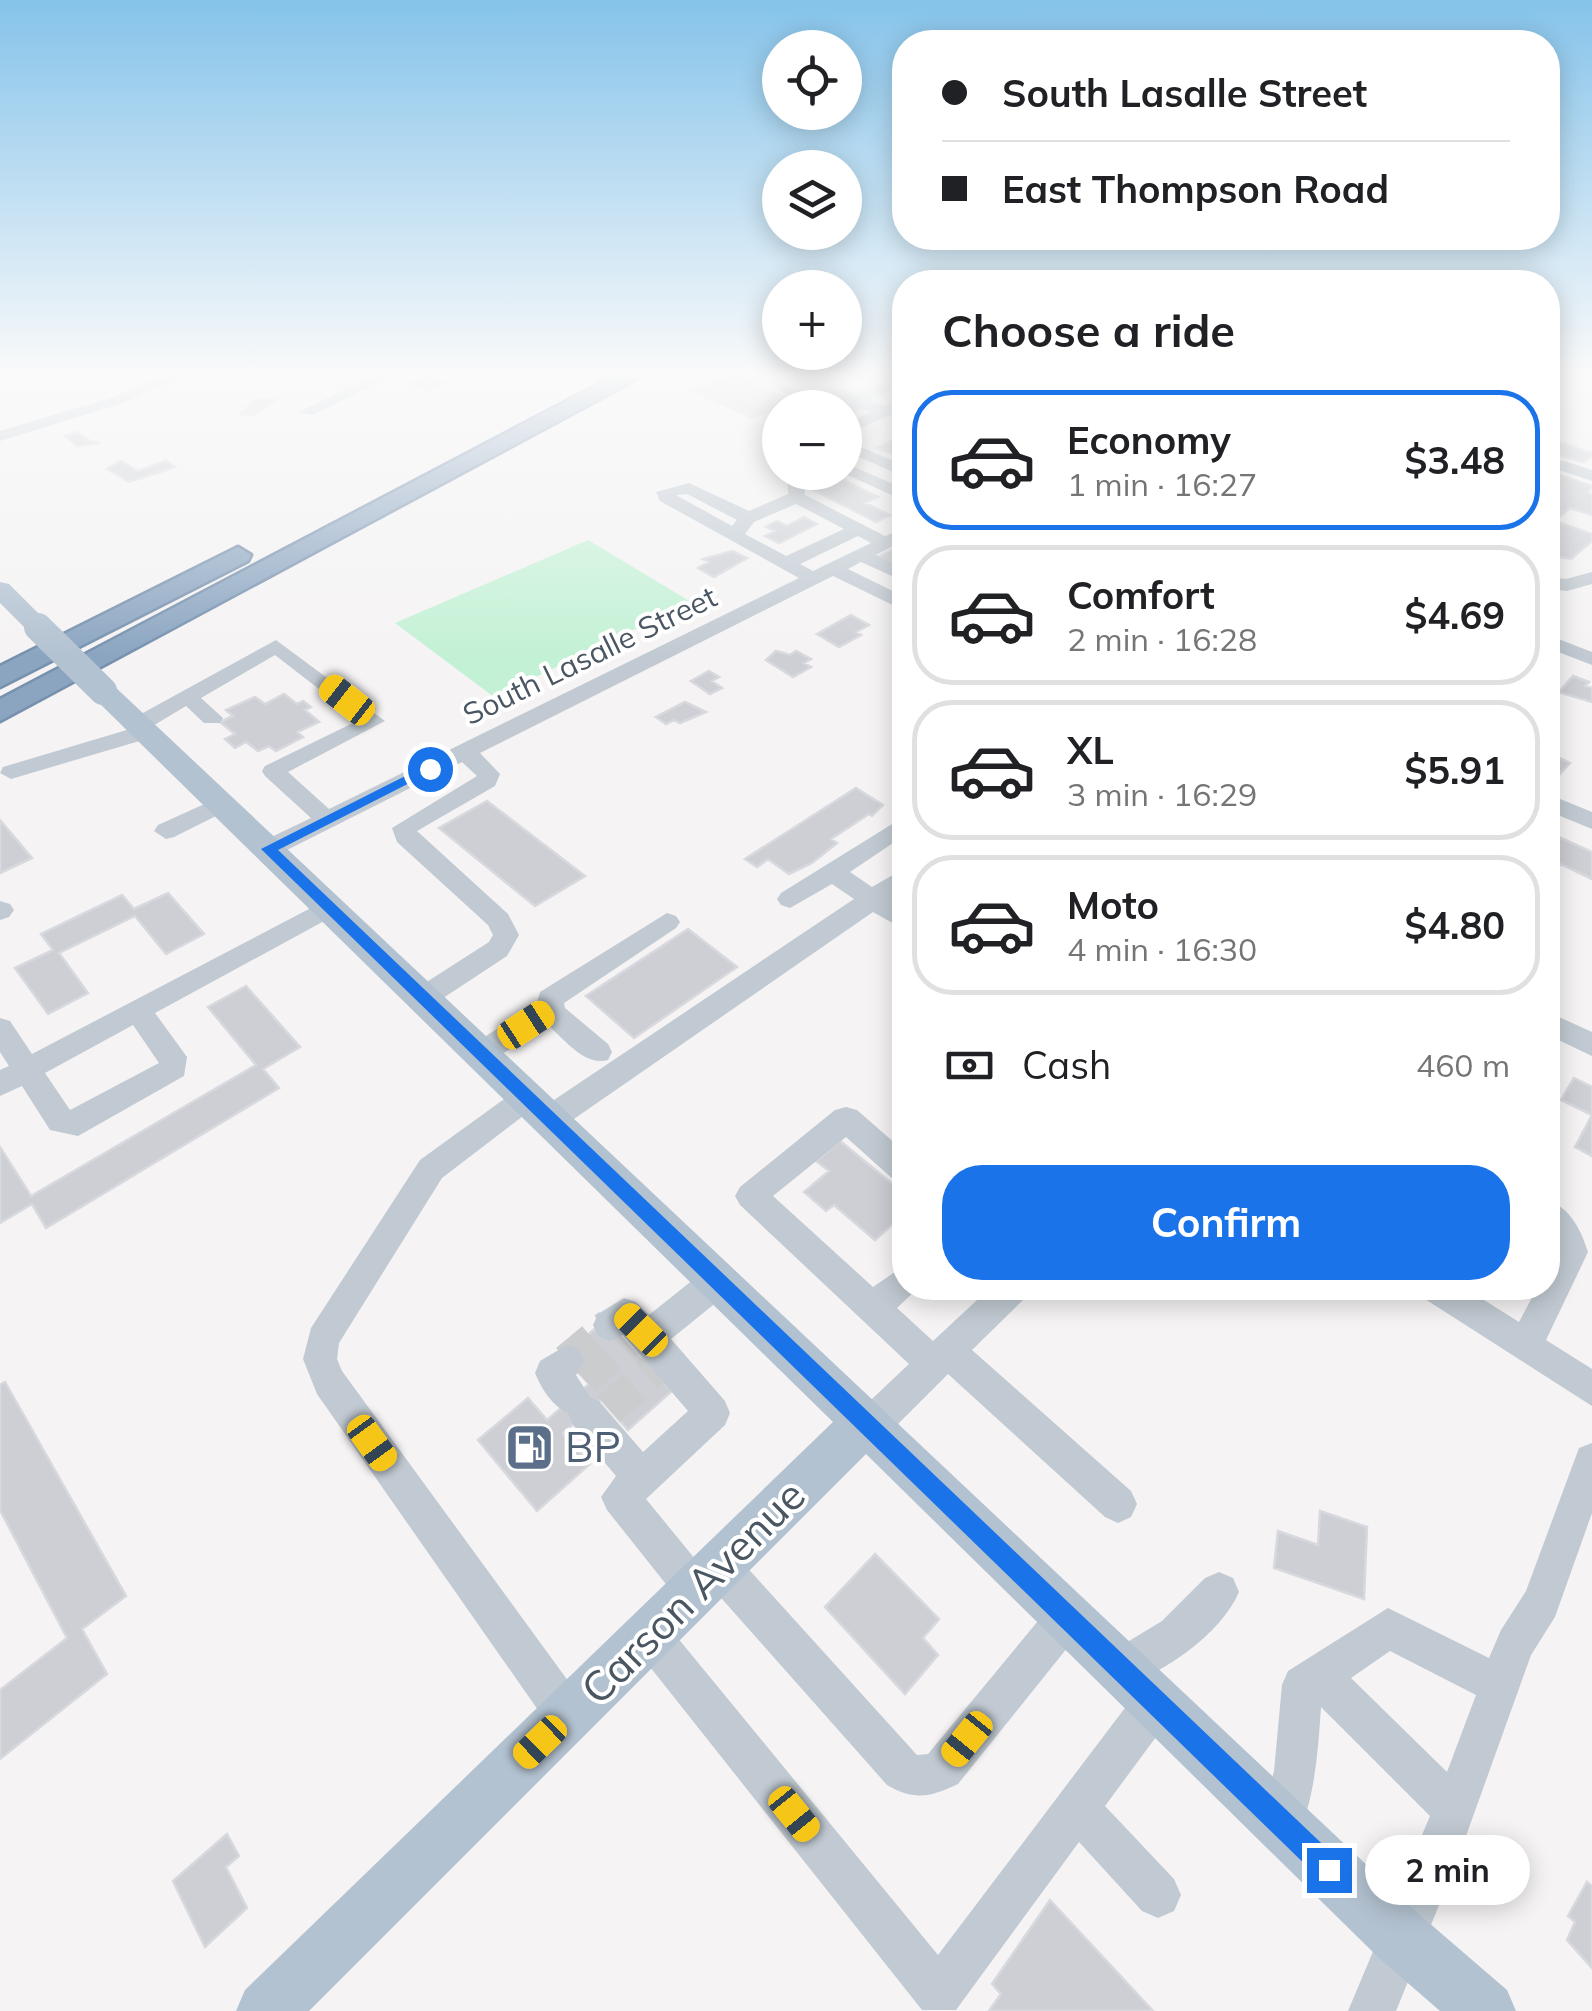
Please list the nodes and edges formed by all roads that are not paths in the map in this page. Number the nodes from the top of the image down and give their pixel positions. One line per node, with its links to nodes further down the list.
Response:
1 (406, 468): 19 (highway)
2 (459, 468): 21 (highway)
3 (862, 476): 5 (street)
4 (796, 490): 6 (street)
5 (892, 490)
6 (797, 497): 7 (street); 9 (street)
7 (748, 518): 8 (street); 8 (street)
8 (735, 535): 11 (street)
9 (876, 539): 10 (street); 11 (street); 12 (street, South Lasalle Street)
10 (892, 559)
11 (786, 563): 12 (street)
12 (824, 574): 16 (street); 24 (street, South Lasalle Street)
13 (1592, 578): 14 (street)
14 (1560, 584)
15 (0, 589): 23 (main road, bridge)
16 (892, 599)
17 (1560, 646): 18 (street)
18 (1592, 659)
19 (0, 678)
20 (188, 697): 22 (street); 23 (street); 28 (street)
21 (0, 712)
22 (212, 718)
23 (142, 728): 25 (street); 26 (main road)
24 (464, 752): 28 (street, South Lasalle Street); 40 (street)
25 (11, 772)
26 (220, 805): 30 (street); 32 (main road)
27 (1560, 807): 29 (street)
28 (327, 820): 32 (street, South Lasalle Street)
29 (1592, 821)
30 (166, 831)
31 (892, 833): 33 (street)
32 (268, 849): 37 (main road)
33 (832, 872): 35 (street); 36 (street)
34 (892, 885): 36 (street)
35 (790, 898)
36 (872, 899): 38 (street); 50 (street)
37 (328, 908): 40 (main road); 41 (street)
38 (892, 912)
39 (667, 922): 42 (street)
40 (421, 998): 47 (main road)
41 (137, 1010): 48 (street); 48 (street)
42 (549, 1010): 46 (street); 47 (street)
43 (1560, 1029): 45 (street)
44 (0, 1030): 48 (street)
45 (1592, 1045)
46 (598, 1052)
47 (479, 1055): 50 (main road)
48 (26, 1070): 49 (street)
49 (0, 1084)
50 (536, 1110): 53 (main road); 75 (street)
51 (892, 1160): 59 (street)
52 (1560, 1227): 54 (street)
53 (701, 1269): 64 (main road); 66 (street)
54 (1560, 1276)
55 (892, 1291): 59 (street)
56 (999, 1300): 61 (street)
57 (1455, 1300): 60 (street)
58 (1548, 1300): 60 (street)
59 (873, 1308): 61 (street)
60 (1525, 1346): 62 (street)
61 (940, 1357): 64 (street); 67 (street)
62 (1592, 1389)
63 (583, 1396): 66 (street)
64 (865, 1427): 68 (main road, Carson Avenue); 70 (main road)
65 (1592, 1461): 73 (street)
66 (641, 1478): 68 (street)
67 (1118, 1504)
68 (707, 1578): 70 (street); 71 (main road, Carson Avenue)
69 (1219, 1592): 74 (street)
70 (1066, 1618): 74 (main road)
71 (648, 1634): 75 (main road, Carson Avenue); 76 (street)
72 (1319, 1676): 73 (street); 77 (street); 78 (street)
73 (1499, 1685): 77 (street)
74 (1137, 1686): 76 (street); 78 (main road)
75 (568, 1715): 81 (main road, Carson Avenue)
76 (1077, 1808): 79 (street)
77 (1454, 1809): 80 (street)
78 (1282, 1824): 80 (main road)
79 (1158, 1895)
80 (1400, 1937): 82 (street); 83 (main road)
81 (266, 2011)
82 (1372, 2011)
83 (1486, 2011)

